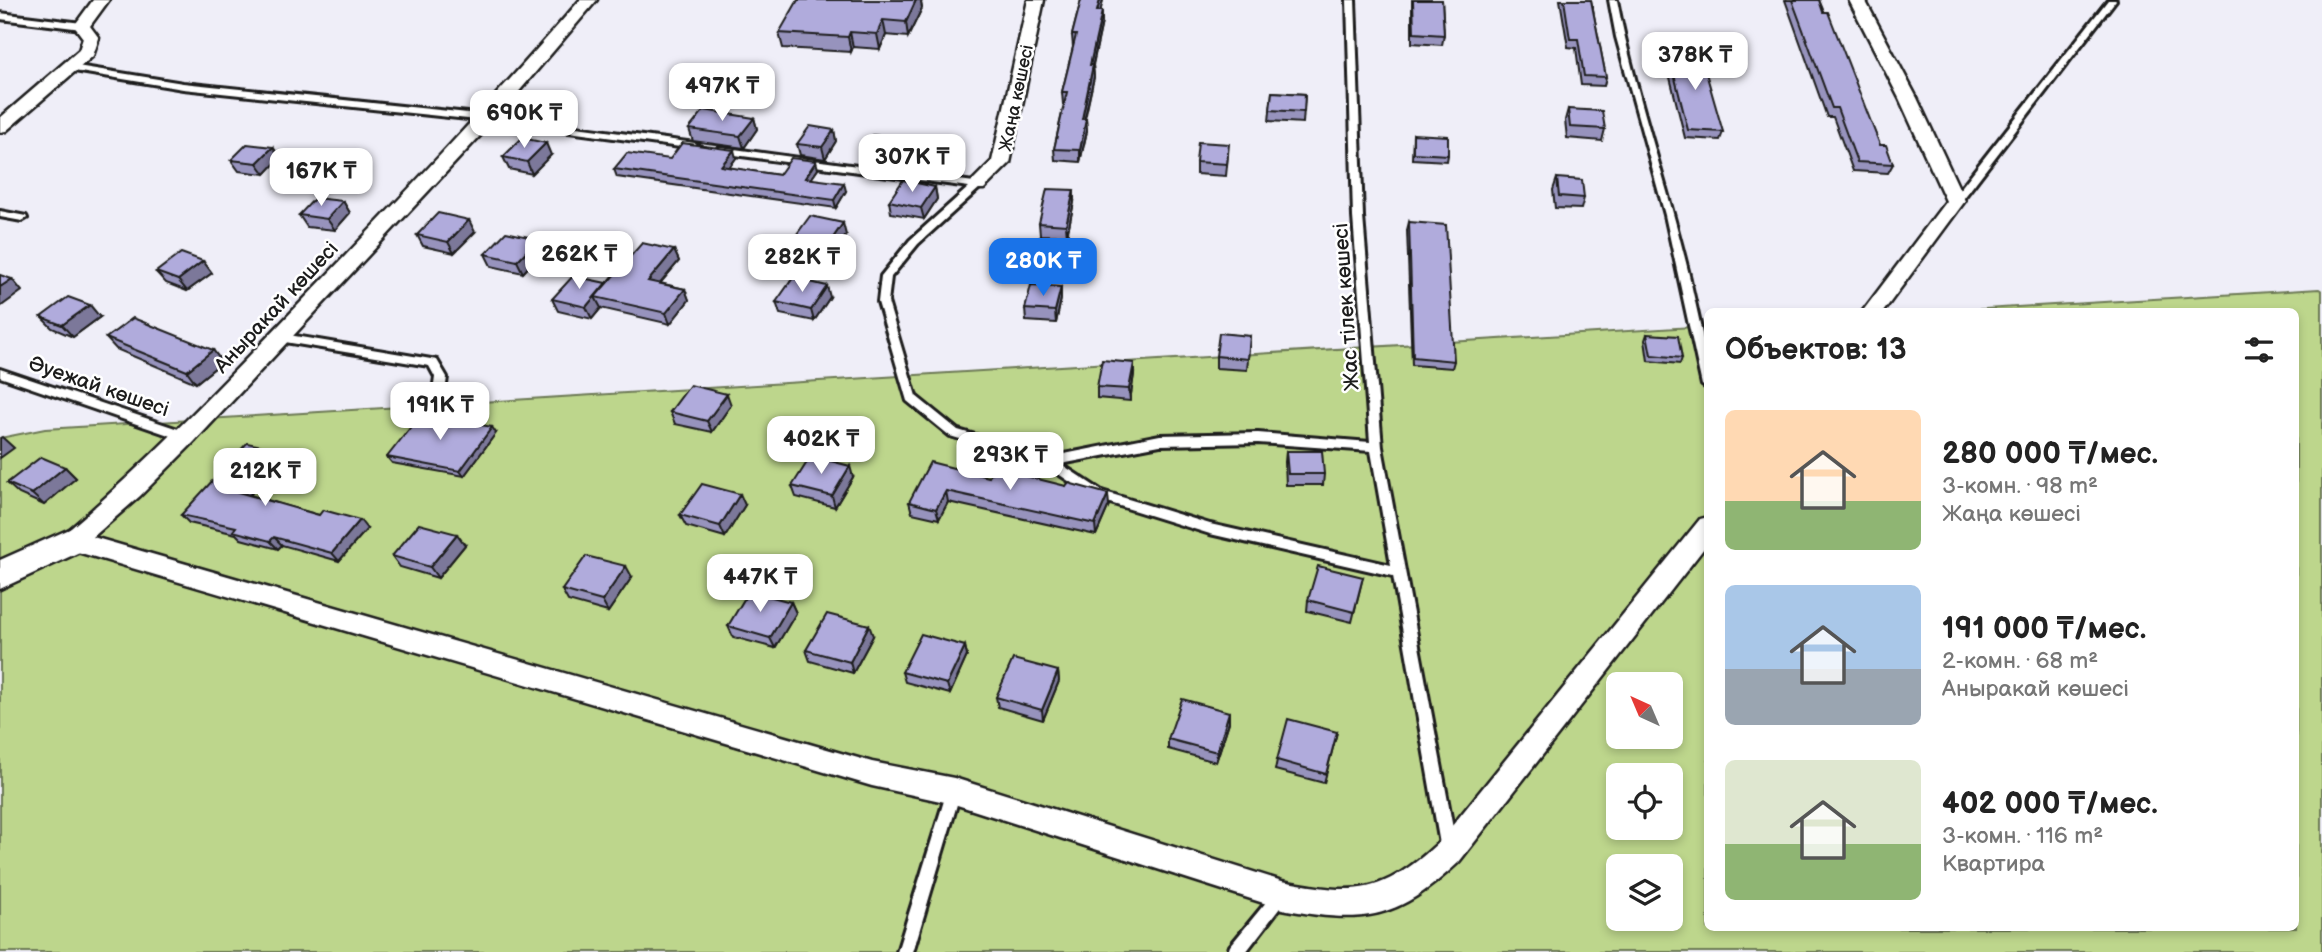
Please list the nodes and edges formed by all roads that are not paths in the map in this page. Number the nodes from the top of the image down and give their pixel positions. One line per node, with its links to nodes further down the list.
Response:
1 (101, 0): 9 (street)
2 (589, 0): 11 (street, Аныракай көшесі)
3 (1036, 0): 13 (street, Жаңа көшесі)
4 (1351, 0): 23 (lane, Жас тілек көшесі)
5 (1613, 0): 19 (lane)
6 (1857, 0): 14 (street)
7 (2112, 0): 14 (lane)
8 (0, 16): 9 (lane)
9 (82, 26): 10 (street)
10 (71, 68): 11 (lane); 12 (street)
11 (487, 118): 13 (lane); 18 (street, Аныракай көшесі)
12 (0, 127)
13 (977, 185): 24 (lane)
14 (1956, 201): 17 (street)
15 (0, 214): 16 (lane)
16 (22, 218)
17 (1875, 308)
18 (278, 337): 21 (lane); 22 (street, Аныракай көшесі)
19 (1704, 367)
20 (0, 373): 22 (lane, Әуежай көшесі)
21 (439, 392)
22 (186, 436): 26 (street, Аныракай көшесі)
23 (1376, 447): 24 (lane); 27 (lane, Жас тілек көшесі)
24 (1049, 463): 27 (lane)
25 (1704, 531): 30 (street)
26 (72, 541): 28 (street); 29 (street)
27 (1398, 572): 30 (lane, Жас тілек көшесі)
28 (0, 575)
29 (954, 791): 31 (street); 32 (lane)
30 (1450, 852): 31 (street)
31 (1282, 895): 33 (lane)
32 (905, 952)
33 (1236, 952)

